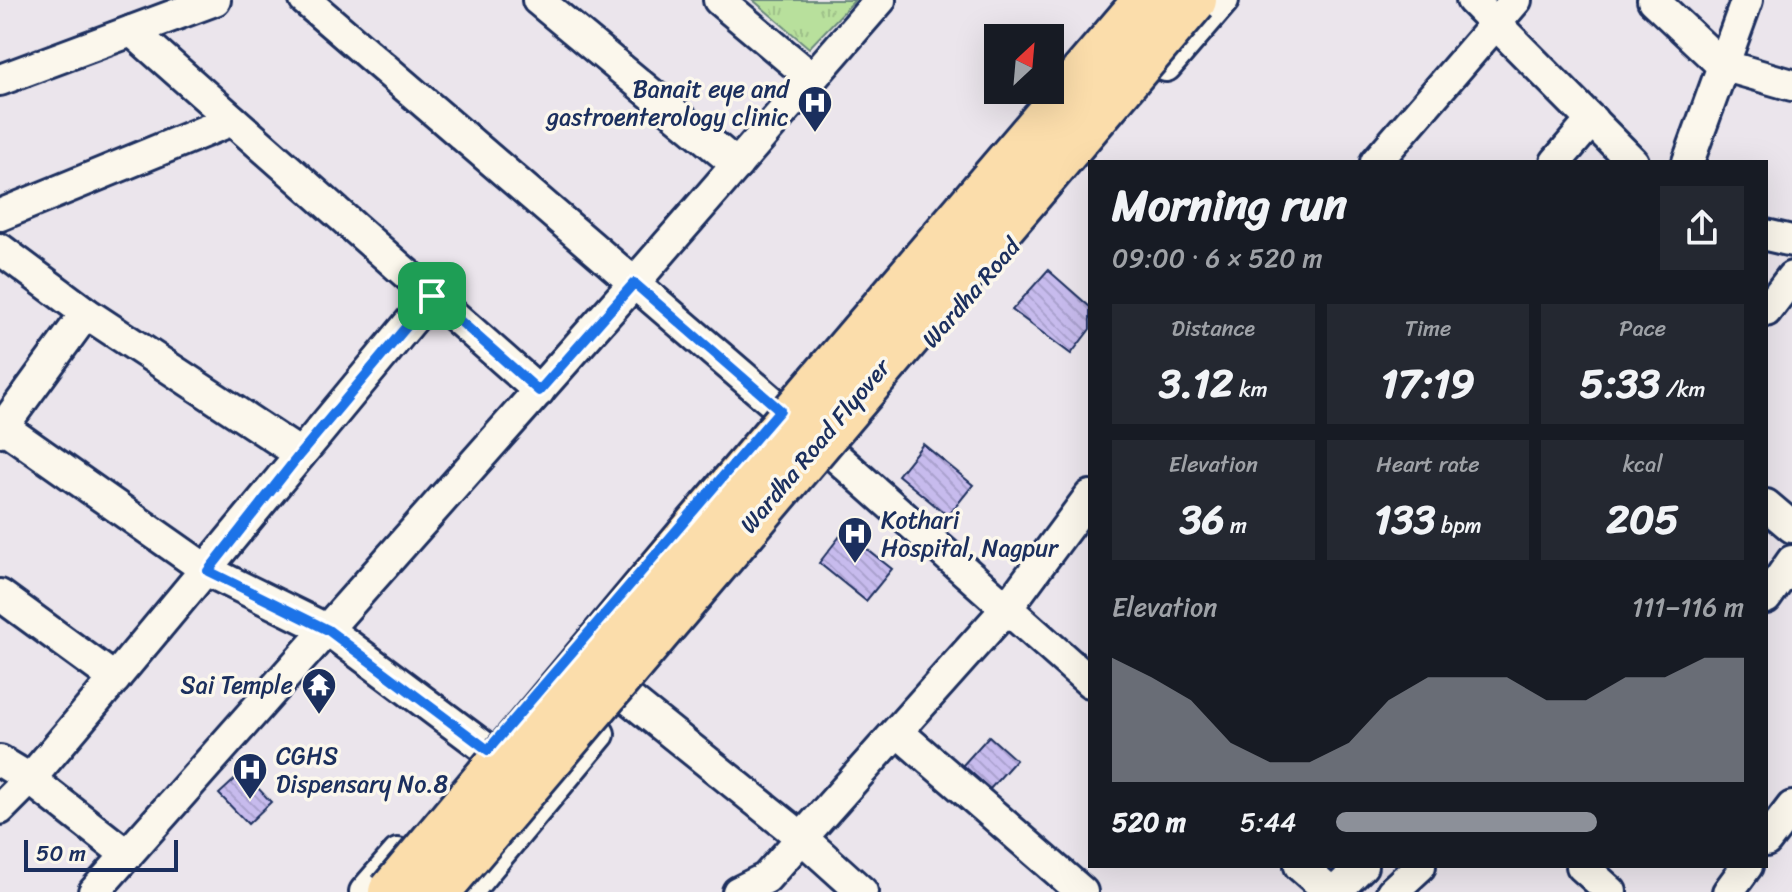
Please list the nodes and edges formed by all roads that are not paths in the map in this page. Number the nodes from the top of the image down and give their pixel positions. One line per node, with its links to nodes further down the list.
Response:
1 (215, 0): 14 (street)
2 (305, 0): 31 (street)
3 (538, 0): 25 (street)
4 (719, 0): 16 (street)
5 (880, 0): 16 (street)
6 (1125, 0): 36 (street)
7 (1146, 0): 66 (highway, Wardha Road Flyover, bridge)
8 (1194, 0): 68 (highway, Wardha Road Flyover, bridge)
9 (1223, 0): 39 (street, Wardha Road)
10 (1472, 0): 13 (street)
11 (1653, 0): 15 (street)
12 (1747, 0): 15 (street)
13 (1507, 11): 20 (street); 21 (street)
14 (132, 31): 17 (street); 19 (street)
15 (1722, 65): 18 (street); 24 (street)
16 (812, 78): 25 (street)
17 (0, 80)
18 (1792, 85)
19 (232, 120): 26 (street); 32 (street)
20 (1592, 120): 22 (street); 23 (street)
21 (1378, 160)
22 (1558, 160)
23 (1631, 160)
24 (1689, 160)
25 (737, 165): 31 (street)
26 (0, 215)
27 (1768, 235): 28 (street)
28 (1792, 241)
29 (0, 249): 34 (street)
30 (1792, 277): 33 (street)
31 (634, 283): 35 (street); 36 (street)
32 (432, 296): 35 (street); 38 (street)
33 (1768, 308)
34 (86, 313): 37 (street); 38 (street)
35 (539, 391): 48 (street)
36 (780, 410): 39 (street); 53 (street)
37 (1, 429): 44 (street)
38 (300, 454): 44 (street)
39 (833, 454): 47 (street); 51 (street, Wardha Road)
40 (1088, 499): 47 (street)
41 (1768, 507): 42 (street)
42 (1792, 527)
43 (1792, 561): 46 (street)
44 (208, 571): 48 (street); 49 (street)
45 (0, 595): 49 (street)
46 (1768, 595)
47 (1007, 608): 50 (street); 52 (street)
48 (328, 630): 53 (street); 60 (street)
49 (115, 679): 55 (street)
50 (1088, 680)
51 (628, 698): 58 (street); 69 (street, Wardha Road)
52 (898, 732): 58 (street); 72 (street)
53 (488, 750): 66 (street)
54 (0, 761): 55 (street)
55 (30, 779): 57 (street); 60 (street)
56 (1792, 807): 59 (street)
57 (0, 809)
58 (801, 837): 70 (street); 71 (street)
59 (1776, 842)
60 (127, 855): 67 (street)
61 (1302, 868): 73 (street)
62 (1360, 868): 73 (street)
63 (1418, 868): 74 (street)
64 (1584, 868): 75 (street)
65 (1746, 868): 76 (street)
66 (375, 889)
67 (94, 892)
68 (437, 892)
69 (467, 892)
70 (738, 892)
71 (862, 892)
72 (1082, 892)
73 (1332, 892)
74 (1392, 892)
75 (1611, 892)
76 (1728, 892)

